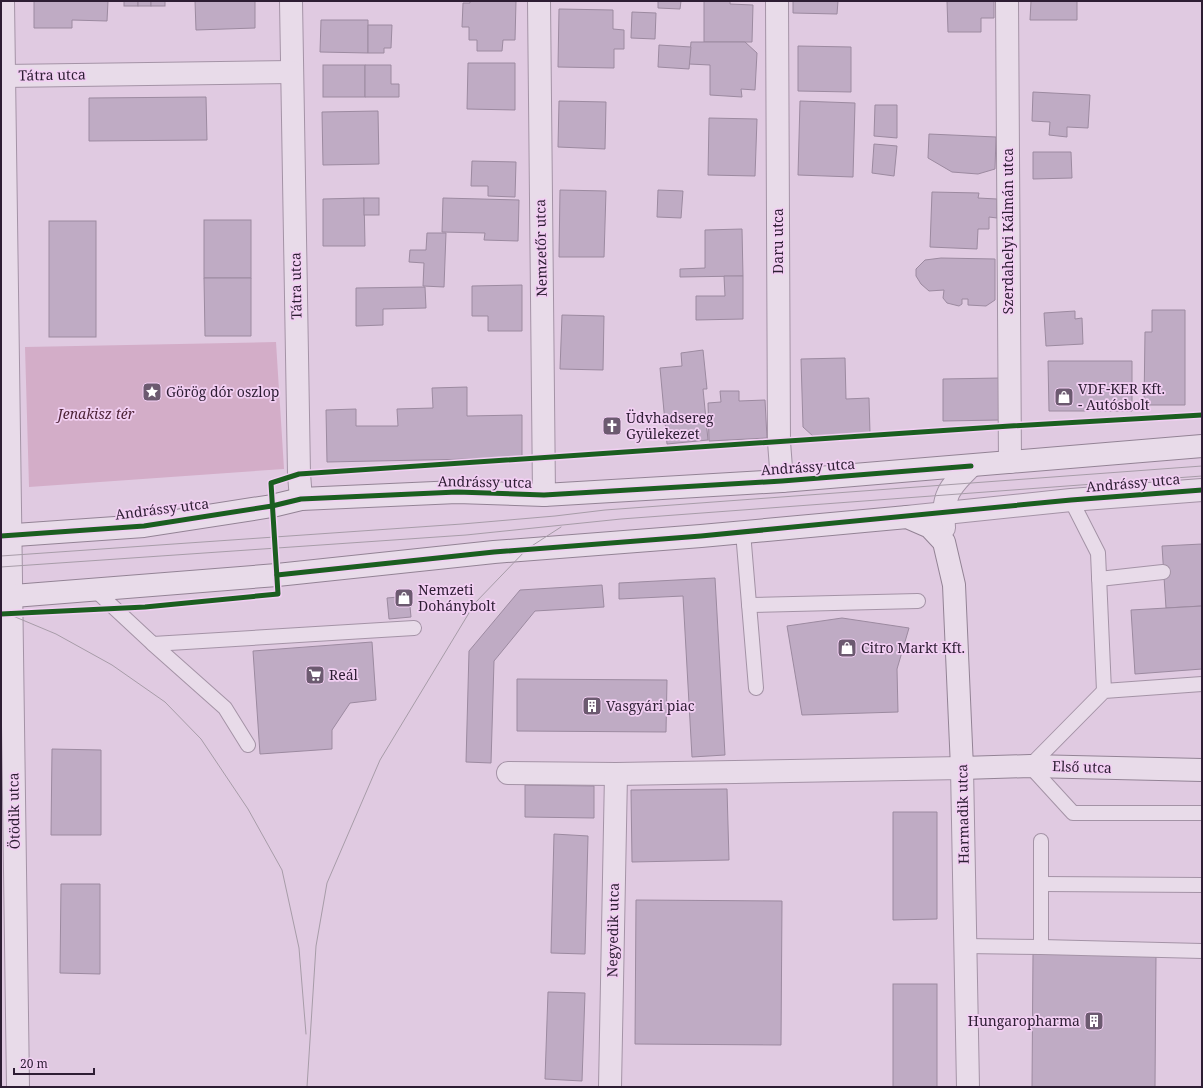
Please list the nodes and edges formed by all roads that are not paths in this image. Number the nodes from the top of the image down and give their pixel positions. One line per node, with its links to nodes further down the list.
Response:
1 (4, 1): 7 (street, Ötödik utca)
2 (291, 1): 6 (street, Tátra utca)
3 (539, 1): 13 (street, Nemzetőr utca)
4 (777, 1): 11 (street, Daru utca)
5 (1007, 1): 9 (street, Szerdahelyi Kálmán utca)
6 (292, 72): 7 (street, Tátra utca); 14 (street, Tátra utca)
7 (4, 76): 19 (street, Ötödik utca)
8 (1202, 446): 9 (street, Andrássy utca)
9 (1010, 462): 10 (street, Andrássy utca)
10 (971, 466): 11 (street, Andrássy utca); 16 (street, Harmadik utca)
11 (782, 481): 13 (street, Andrássy utca)
12 (1202, 490): 15 (street, Andrássy utca)
13 (544, 495): 14 (street, Andrássy utca)
14 (301, 499): 19 (street, Andrássy utca)
15 (1071, 500): 16 (street, Andrássy utca); 22 (lane)
16 (943, 514): 17 (street, Andrássy utca); 20 (street, Harmadik utca)
17 (906, 517): 18 (street, Andrássy utca); 20 (street, Harmadik utca)
18 (743, 532): 23 (street, Andrássy utca); 26 (lane)
19 (6, 536): 24 (street, Ötödik utca)
20 (944, 542): 34 (street, Harmadik utca)
21 (1163, 572): 22 (lane)
22 (1099, 579): 31 (lane)
23 (96, 590): 24 (street, Andrássy utca); 28 (lane)
24 (6, 597): 45 (street, Ötödik utca)
25 (918, 601): 26 (lane)
26 (749, 605): 30 (lane)
27 (414, 628): 28 (lane)
28 (153, 644): 32 (lane)
29 (1202, 684): 31 (lane)
30 (756, 688)
31 (1104, 691): 33 (lane)
32 (248, 745)
33 (1030, 766): 34 (street, Első utca); 35 (street, Első utca); 38 (lane)
34 (962, 768): 37 (street, Első utca); 42 (street, Harmadik utca)
35 (1202, 770)
36 (508, 773): 37 (street, Első utca)
37 (616, 774): 46 (street, Negyedik utca)
38 (1202, 813)
39 (1041, 840): 40 (lane)
40 (1040, 884): 41 (lane); 43 (lane)
41 (1202, 885)
42 (965, 946): 43 (lane); 47 (street, Harmadik utca)
43 (1040, 948): 44 (lane)
44 (1202, 951)
45 (18, 1087)
46 (610, 1087)
47 (968, 1087)

